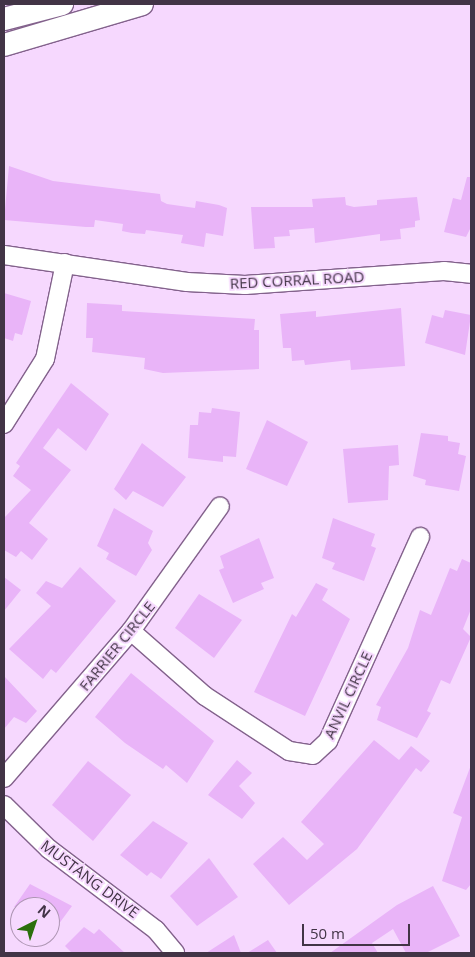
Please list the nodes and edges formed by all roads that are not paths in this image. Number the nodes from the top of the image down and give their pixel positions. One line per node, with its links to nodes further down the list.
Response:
1 (62, 4): 3 (main road)
2 (142, 4): 4 (main road)
3 (4, 19)
4 (4, 45)
5 (4, 255): 6 (street, RED CORRAL ROAD)
6 (65, 264): 7 (street, RED CORRAL ROAD); 8 (street)
7 (471, 274)
8 (4, 424)
9 (220, 506): 11 (street, FARRIER CIRCLE)
10 (420, 537): 11 (street, ANVIL CIRCLE)
11 (131, 631): 12 (street, FARRIER CIRCLE)
12 (4, 778)
13 (4, 806): 14 (street, MUSTANG DRIVE)
14 (175, 953)

